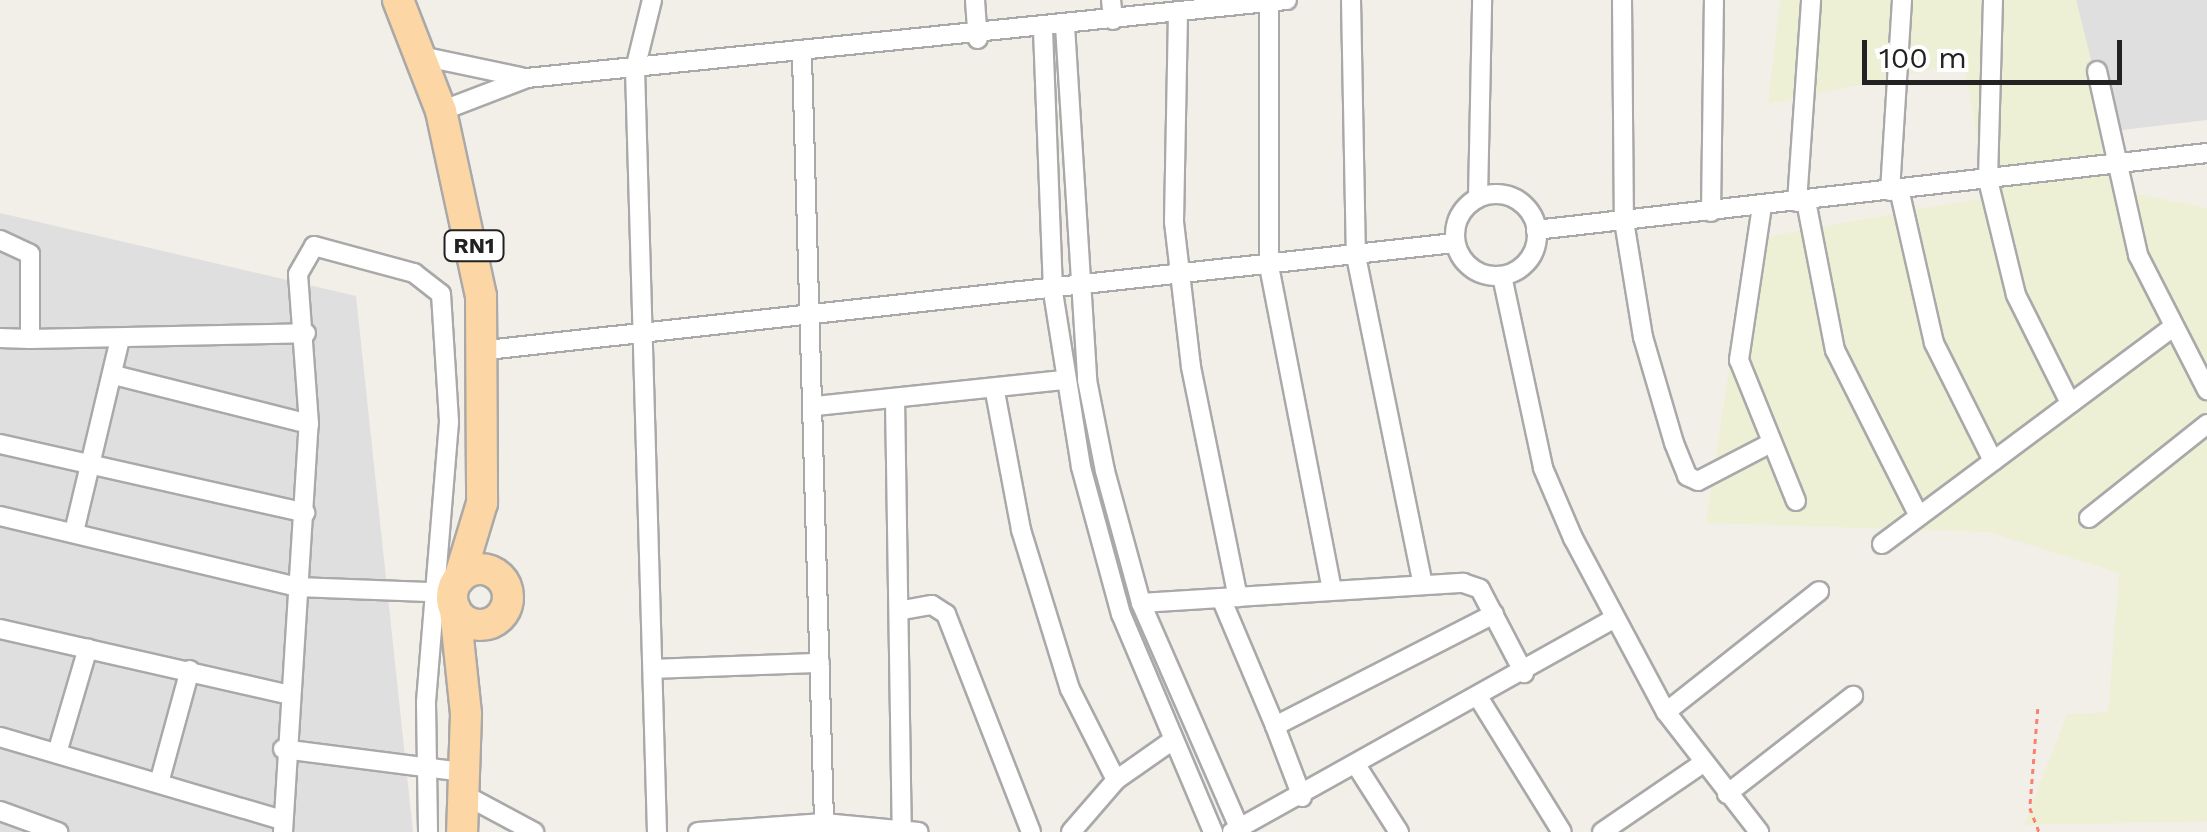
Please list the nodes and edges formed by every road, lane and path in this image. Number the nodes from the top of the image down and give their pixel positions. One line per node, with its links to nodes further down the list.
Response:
1 (398, 0): 18 (main road, RN1)
2 (652, 0): 20 (street)
3 (976, 0): 17 (street)
4 (1111, 0): 14 (street)
5 (1352, 0): 36 (street)
6 (1482, 0): 28 (street)
7 (1622, 0): 32 (street)
8 (1714, 0): 31 (street)
9 (1811, 0): 29 (street)
10 (1902, 0): 27 (street)
11 (1993, 0): 26 (street)
12 (1278, 1): 13 (street); 37 (street)
13 (1178, 13): 14 (street); 39 (street)
14 (1112, 20): 15 (street)
15 (1065, 26): 16 (street); 40 (street)
16 (1043, 30): 17 (street); 41 (street)
17 (978, 38): 19 (street)
18 (422, 56): 22 (street); 23 (main road, RN1)
19 (802, 57): 20 (street); 42 (street)
20 (635, 69): 22 (street); 45 (street)
21 (2098, 71): 25 (street)
22 (527, 78): 23 (street)
23 (441, 111): 49 (main road, RN1)
24 (2207, 152): 25 (street)
25 (2114, 164): 26 (street); 43 (street)
26 (1988, 180): 27 (street); 55 (street)
27 (1894, 190): 29 (street); 61 (street)
28 (1478, 198): 33 (street); 35 (street)
29 (1801, 201): 30 (street); 67 (street)
30 (1762, 206): 31 (street); 60 (street)
31 (1711, 212): 32 (street)
32 (1624, 221): 33 (street); 60 (street)
33 (1536, 230): 38 (street)
34 (0, 240): 47 (street)
35 (1455, 243): 36 (street); 38 (street)
36 (1356, 256): 37 (street); 72 (street)
37 (1269, 266): 39 (street); 74 (street)
38 (1502, 276): 81 (street)
39 (1180, 277): 40 (street); 77 (street)
40 (1080, 289): 41 (street); 78 (street)
41 (1053, 292): 42 (street); 51 (street)
42 (812, 316): 45 (street); 56 (street)
43 (2169, 330): 52 (street); 55 (street)
44 (306, 333): 48 (street); 57 (street); 76 (street)
45 (642, 336): 49 (street); 86 (street)
46 (0, 338): 47 (street)
47 (30, 338): 48 (street)
48 (120, 339): 50 (street)
49 (487, 350): 64 (main road, RN1)
50 (114, 375): 57 (street); 62 (street)
51 (1064, 380): 53 (street); 97 (street)
52 (2207, 390)
53 (995, 392): 54 (street); 103 (street)
54 (895, 399): 56 (street); 79 (street)
55 (2070, 403): 61 (street)
56 (815, 406): 85 (street)
57 (309, 424): 65 (street)
58 (2207, 424): 68 (street)
59 (0, 444): 62 (street)
60 (1771, 444): 63 (street)
61 (1993, 461): 67 (street)
62 (91, 467): 65 (street); 69 (street)
63 (1796, 500)
64 (482, 503): 71 (main road, RN1); 76 (main road, RN1)
65 (304, 513): 73 (street)
66 (0, 516): 69 (street)
67 (1919, 516): 70 (street)
68 (2089, 518)
69 (74, 532): 73 (street)
70 (1882, 544)
71 (501, 577): 76 (main road); 82 (main road, RN1)
72 (1423, 584): 74 (street); 80 (street)
73 (299, 587): 76 (street); 89 (street)
74 (1332, 590): 77 (street)
75 (1818, 591): 93 (street)
76 (450, 593): 82 (main road); 94 (main road, RN1); 101 (street)
77 (1229, 597): 78 (street); 95 (street)
78 (1141, 603): 113 (street)
79 (903, 610): 112 (street); 119 (street)
80 (1494, 614): 88 (street); 95 (street)
81 (1612, 620): 88 (street); 93 (street)
82 (494, 622): 94 (main road, RN1)
83 (0, 629): 84 (street)
84 (88, 648): 87 (street); 99 (street)
85 (820, 663): 86 (street); 109 (street)
86 (653, 669): 117 (street)
87 (190, 670): 89 (street); 104 (street)
88 (1524, 673): 91 (street)
89 (286, 694): 98 (street)
90 (1853, 696): 106 (street)
91 (1480, 700): 102 (street); 123 (street)
92 (2038, 709): 126 (path)
93 (1666, 712): 100 (street)
94 (466, 714): 105 (main road, RN1)
95 (1274, 726): 107 (street)
96 (0, 737): 99 (street)
97 (1170, 742): 103 (street); 121 (street)
98 (283, 749): 101 (street); 110 (street)
99 (57, 754): 104 (street)
100 (1702, 763): 106 (street); 124 (street)
101 (427, 766): 105 (street); 114 (street)
102 (1358, 768): 107 (street); 122 (street)
103 (1116, 780): 120 (street)
104 (159, 783): 110 (street)
105 (463, 783): 115 (main road, RN1); 116 (street)
106 (1727, 794): 125 (street)
107 (1302, 797): 113 (street)
108 (0, 811): 111 (street)
109 (824, 823): 112 (street); 118 (street)
110 (282, 826)
111 (45, 830)
112 (908, 830)
113 (1237, 831)
114 (428, 832)
115 (462, 832)
116 (534, 832)
117 (657, 832)
118 (698, 832)
119 (1031, 832)
120 (1071, 832)
121 (1213, 832)
122 (1399, 832)
123 (1562, 832)
124 (1602, 832)
125 (1759, 832)
126 (2039, 832)

